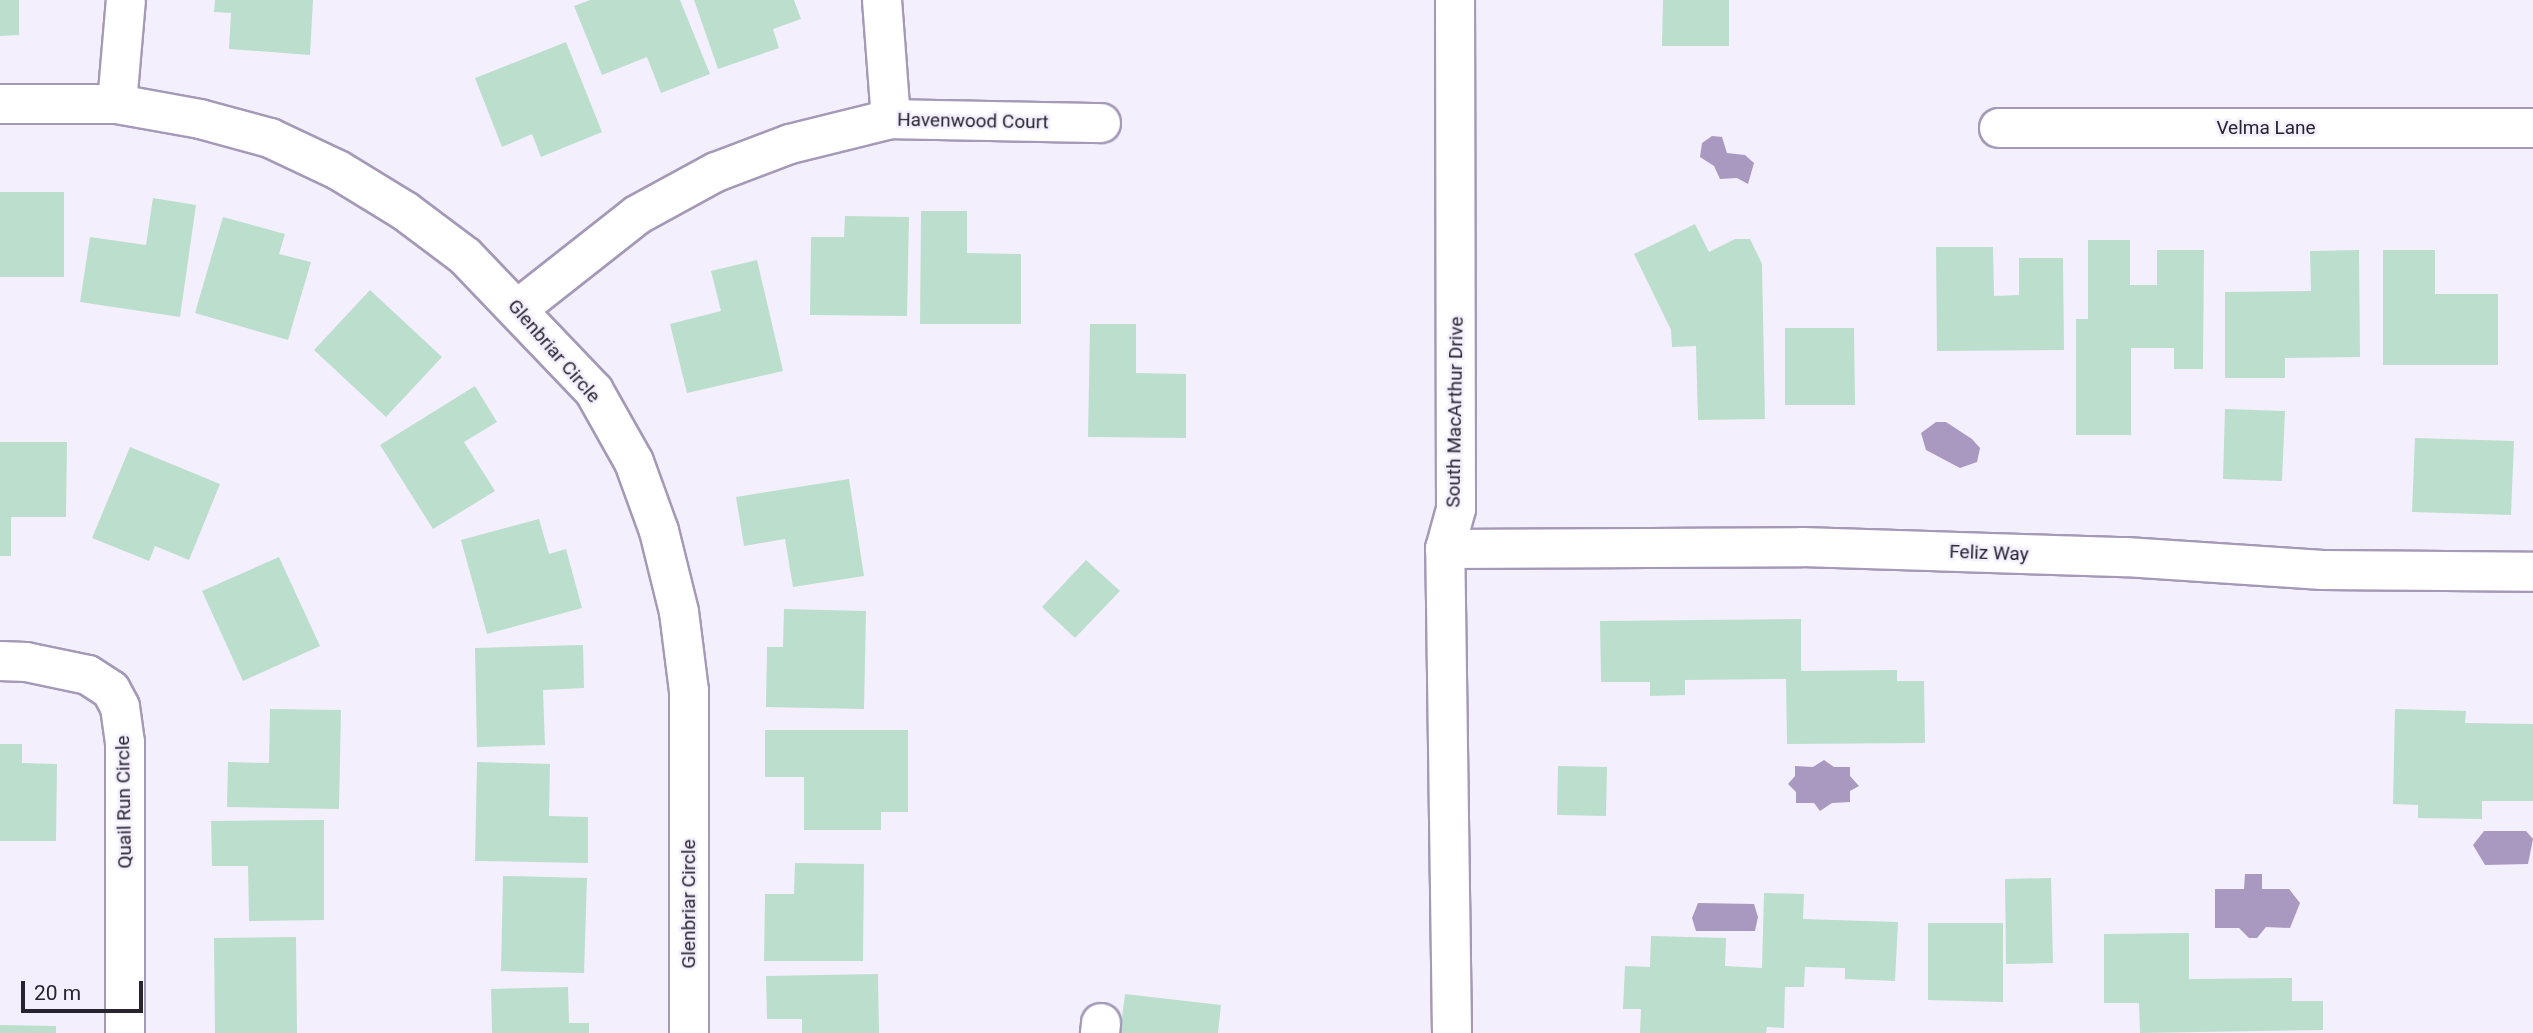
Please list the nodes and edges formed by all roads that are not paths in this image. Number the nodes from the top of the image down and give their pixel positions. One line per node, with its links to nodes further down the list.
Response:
1 (126, 0): 5 (street)
2 (882, 0): 6 (street)
3 (1455, 0): 11 (street, South MacArthur Drive)
4 (0, 104): 5 (street, Glenbriar Circle)
5 (117, 104): 10 (street, Glenbriar Circle)
6 (891, 119): 7 (street, Havenwood Court); 10 (street, Havenwood Court)
7 (1101, 123)
8 (1999, 128): 9 (street, Velma Lane)
9 (2533, 128)
10 (519, 308): 15 (street, Glenbriar Circle)
11 (1445, 549): 12 (street, Feliz Way); 16 (street, South MacArthur Drive)
12 (2533, 572)
13 (0, 662): 14 (street, Quail Run Circle)
14 (125, 1033)
15 (689, 1033)
16 (1452, 1033)

